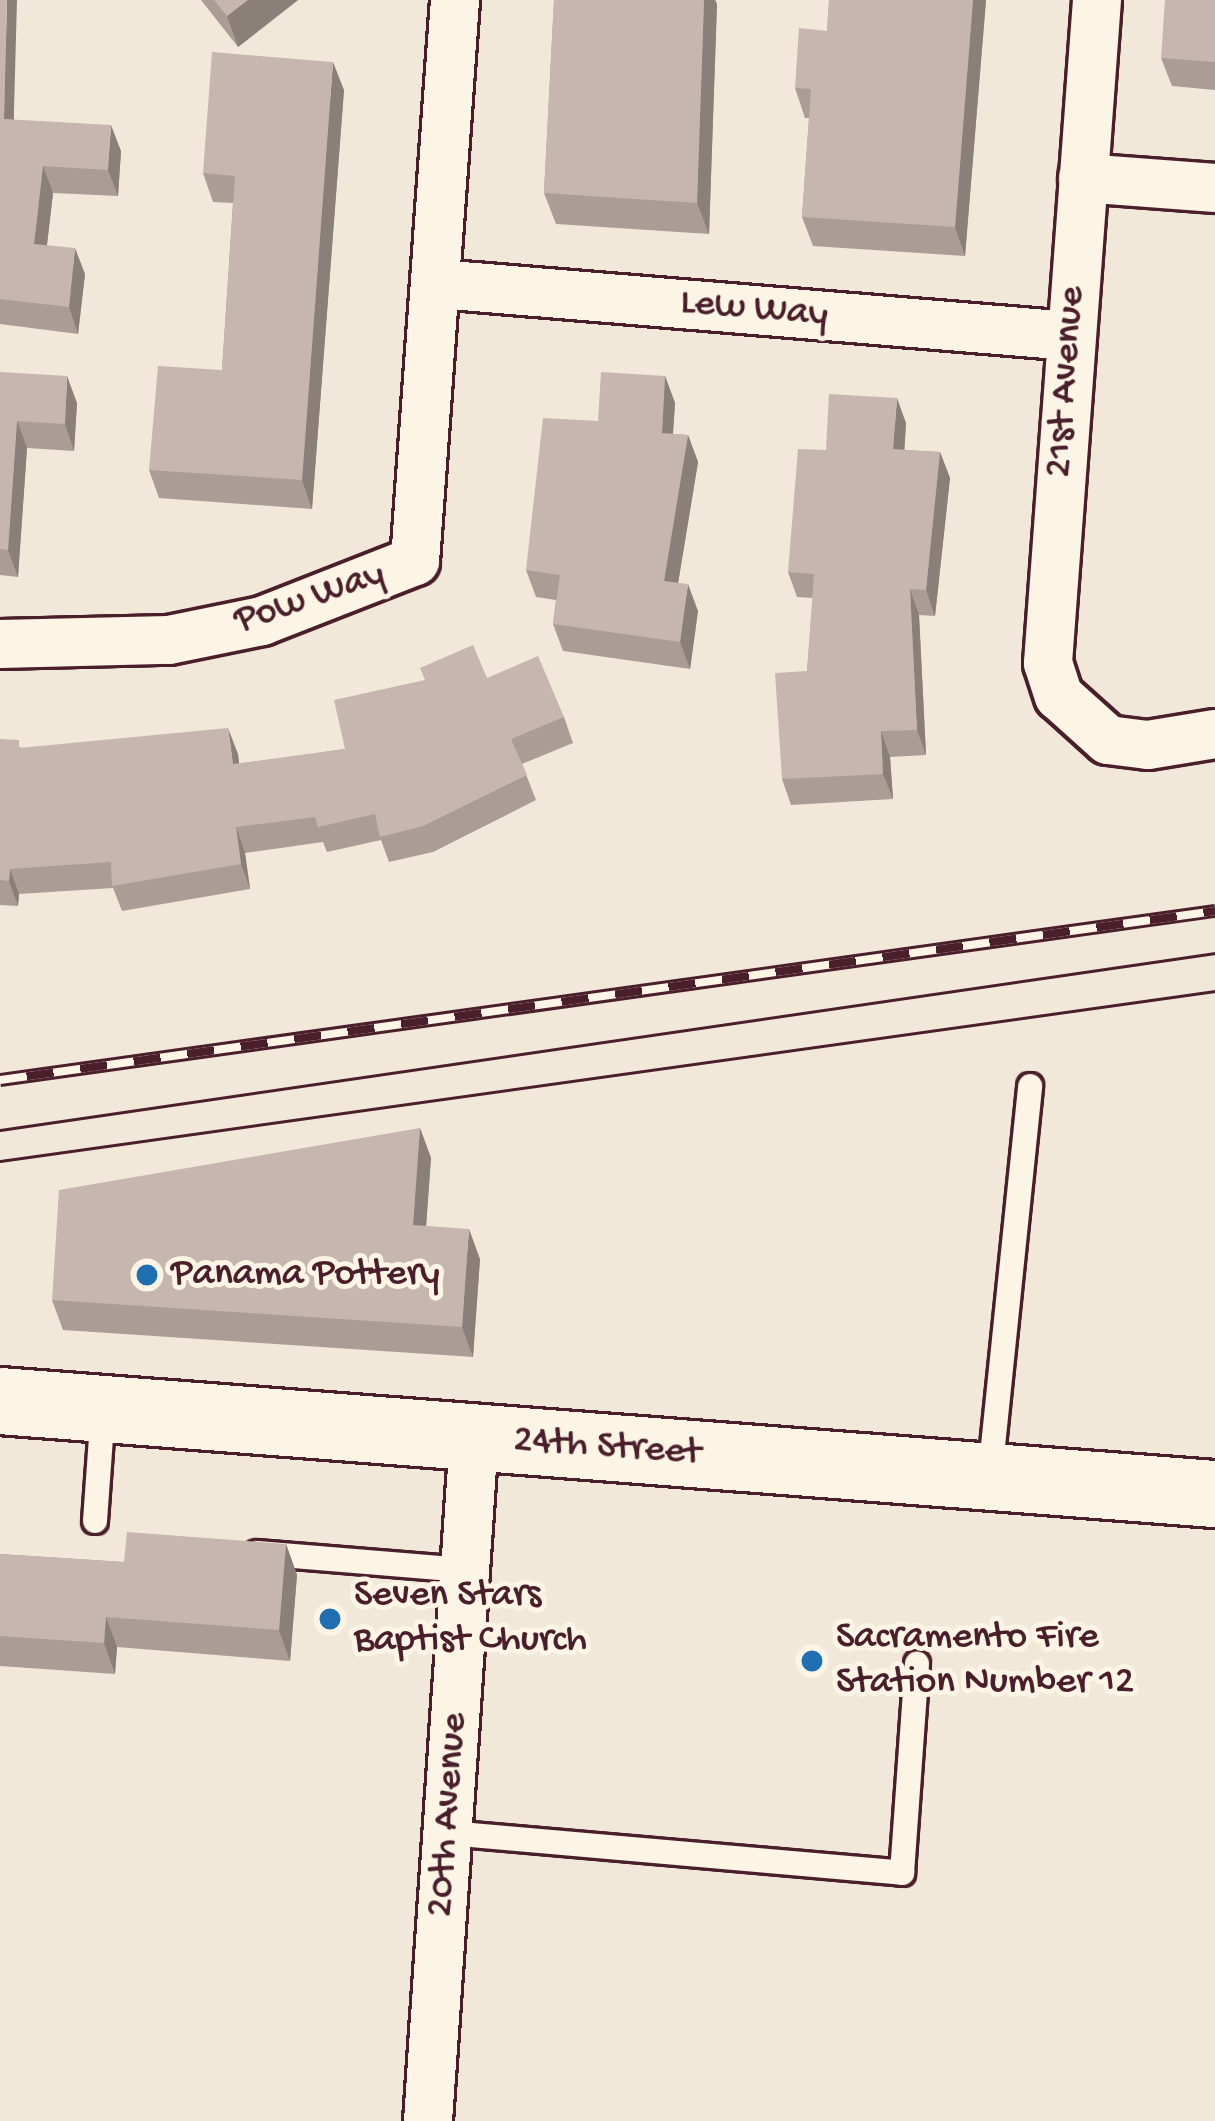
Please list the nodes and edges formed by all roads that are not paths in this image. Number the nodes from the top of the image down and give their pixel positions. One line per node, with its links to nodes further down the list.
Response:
1 (455, 0): 5 (street)
2 (1097, 0): 3 (street, 21st Avenue)
3 (1083, 178): 4 (street); 6 (street, 21st Avenue)
4 (1215, 188)
5 (438, 284): 6 (street, Lew Way); 7 (street, Pow Way)
6 (1071, 336): 8 (street, 21st Avenue)
7 (0, 644)
8 (1215, 734)
9 (1030, 1086): 13 (lane)
10 (0, 1400): 11 (street, 24th Street)
11 (103, 1408): 12 (street, 24th Street); 15 (lane)
12 (474, 1438): 13 (street, 24th Street); 17 (street, 20th Avenue)
13 (990, 1477): 14 (street, 24th Street)
14 (1215, 1494)
15 (95, 1521)
16 (218, 1550): 17 (lane)
17 (464, 1570): 19 (street, 20th Avenue)
18 (917, 1664): 19 (lane)
19 (449, 1833): 20 (street, 20th Avenue)
20 (428, 2121)

